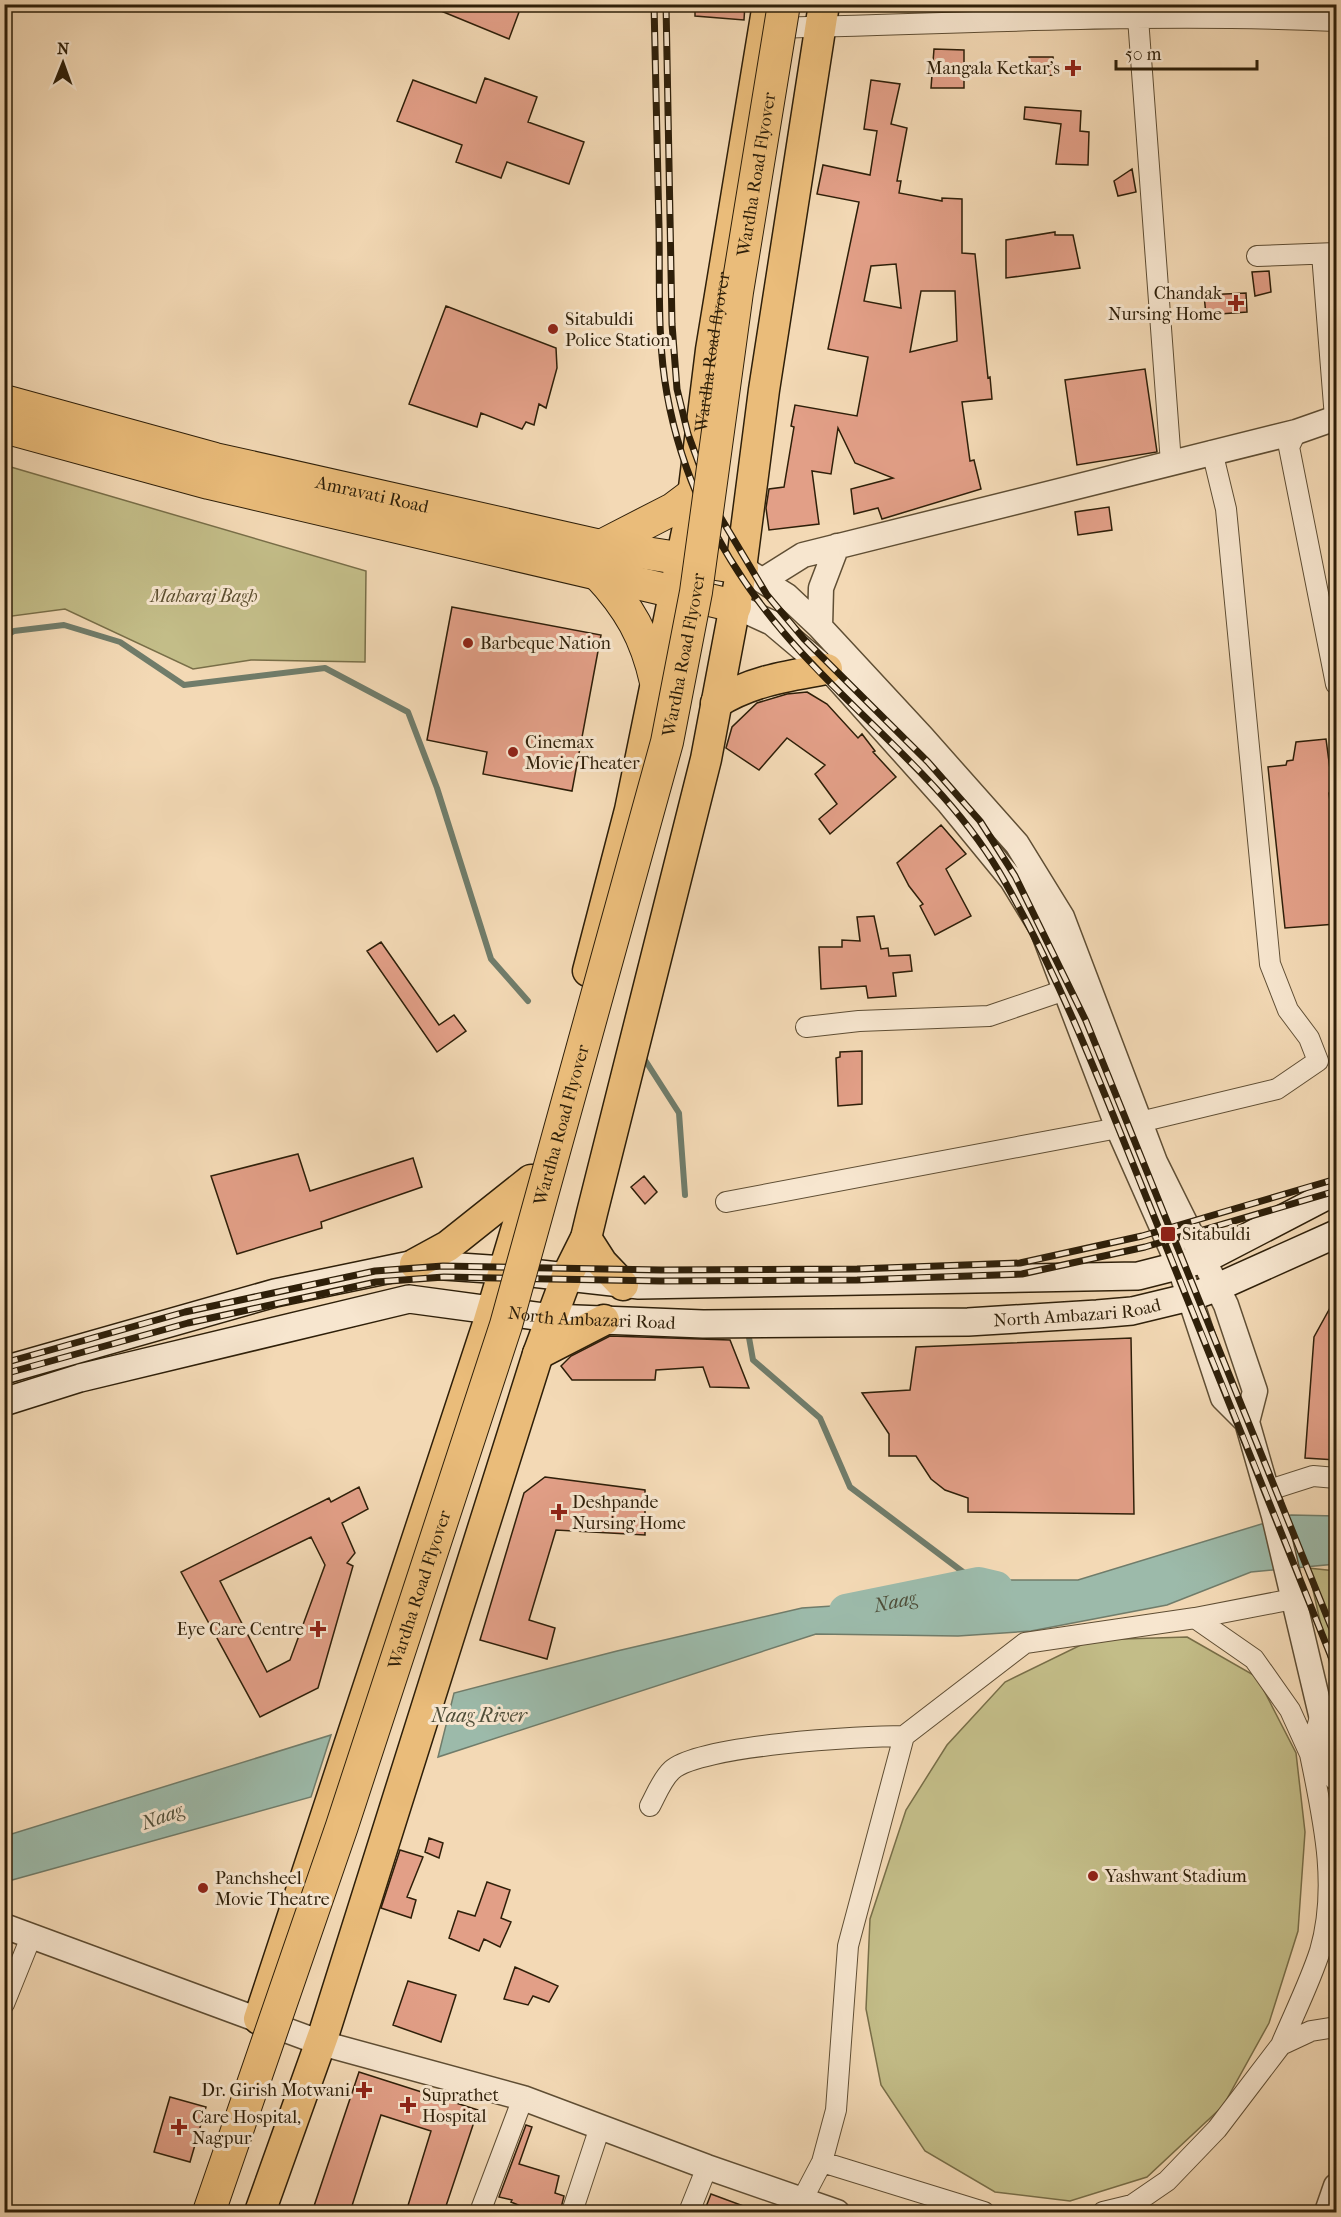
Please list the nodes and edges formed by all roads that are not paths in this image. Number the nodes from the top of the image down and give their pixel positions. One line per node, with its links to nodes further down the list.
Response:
1 (784, 4): 73 (highway, Wardha Road Flyover, bridge)
2 (1204, 11): 5 (street); 7 (street)
3 (815, 12): 4 (street); 6 (street); 20 (main road); 74 (highway, Wardha Road Flyover)
4 (1097, 12): 7 (street)
5 (1326, 15)
6 (766, 16): 16 (main road, Wardha Road flyover)
7 (1138, 18): 15 (street)
8 (1329, 254): 9 (street); 11 (street)
9 (1257, 256)
10 (4, 401): 18 (highway, Amravati Road)
11 (1336, 418): 13 (street)
12 (4, 426): 18 (highway, Amravati Road)
13 (1296, 432): 14 (street); 25 (street)
14 (1212, 451): 15 (street); 29 (street)
15 (1171, 463): 17 (street)
16 (693, 494): 18 (highway); 19 (main road, Wardha Road flyover)
17 (837, 546): 20 (street); 22 (street)
18 (599, 560): 19 (highway, Amravati Road); 21 (highway, Amravati Road); 24 (highway)
19 (681, 560): 20 (highway, Amravati Road); 21 (main road, Wardha Road flyover)
20 (745, 584): 21 (highway, Amravati Road); 22 (street); 23 (street); 26 (main road)
21 (675, 590): 24 (main road, Wardha Road flyover)
22 (820, 627): 29 (street)
23 (827, 669): 26 (main road); 27 (street)
24 (656, 682): 30 (main road, Wardha Road flyover)
25 (1336, 684)
26 (716, 704): 34 (main road)
27 (1065, 990): 28 (street); 29 (street)
28 (806, 1027)
29 (1129, 1125): 32 (street); 35 (street); 37 (street)
30 (531, 1180): 36 (main road); 38 (main road, Wardha Road flyover)
31 (1336, 1191): 35 (main road)
32 (726, 1202)
33 (1336, 1234): 41 (main road, North Ambazari Road)
34 (586, 1238): 39 (main road); 40 (main road)
35 (1205, 1259): 37 (main road); 41 (street)
36 (415, 1264): 38 (main road); 47 (main road)
37 (1180, 1268): 40 (main road); 42 (street)
38 (504, 1270): 39 (main road); 43 (main road, Wardha Road flyover)
39 (567, 1276): 40 (main road); 44 (main road)
40 (623, 1285)
41 (1218, 1287): 42 (main road, North Ambazari Road); 49 (street)
42 (1190, 1296): 45 (main road, North Ambazari Road); 49 (street)
43 (492, 1312): 44 (main road, North Ambazari Road); 48 (main road, North Ambazari Road); 62 (main road, Wardha Road flyover)
44 (551, 1318): 45 (main road, North Ambazari Road); 46 (main road)
45 (604, 1320): 46 (main road)
46 (538, 1354): 64 (main road)
47 (11, 1368): 48 (main road)
48 (16, 1398)
49 (1247, 1422): 51 (street)
50 (1336, 1478): 51 (street)
51 (1266, 1491): 52 (street)
52 (1292, 1592): 53 (street); 54 (street)
53 (1196, 1618): 55 (street); 56 (street)
54 (1321, 1713): 56 (street); 57 (street)
55 (904, 1736): 58 (street); 68 (street)
56 (1310, 1754): 65 (street)
57 (1336, 1778)
58 (650, 1806)
59 (4, 1926): 60 (street)
60 (31, 1937): 61 (street); 62 (street)
61 (4, 2004)
62 (259, 2020): 64 (street); 72 (main road, Wardha Road flyover)
63 (1336, 2027): 65 (street)
64 (321, 2043): 66 (street); 75 (main road)
65 (1281, 2045): 81 (street)
66 (523, 2098): 67 (street); 76 (street)
67 (600, 2127): 69 (street); 77 (street)
68 (822, 2162): 71 (street); 80 (street)
69 (707, 2168): 71 (street); 78 (street)
70 (1336, 2186): 82 (street)
71 (802, 2200): 79 (street)
72 (195, 2212)
73 (209, 2212)
74 (229, 2212)
75 (260, 2212)
76 (480, 2212)
77 (572, 2212)
78 (689, 2212)
79 (837, 2212)
80 (984, 2212)
81 (1103, 2212)
82 (1327, 2212)

